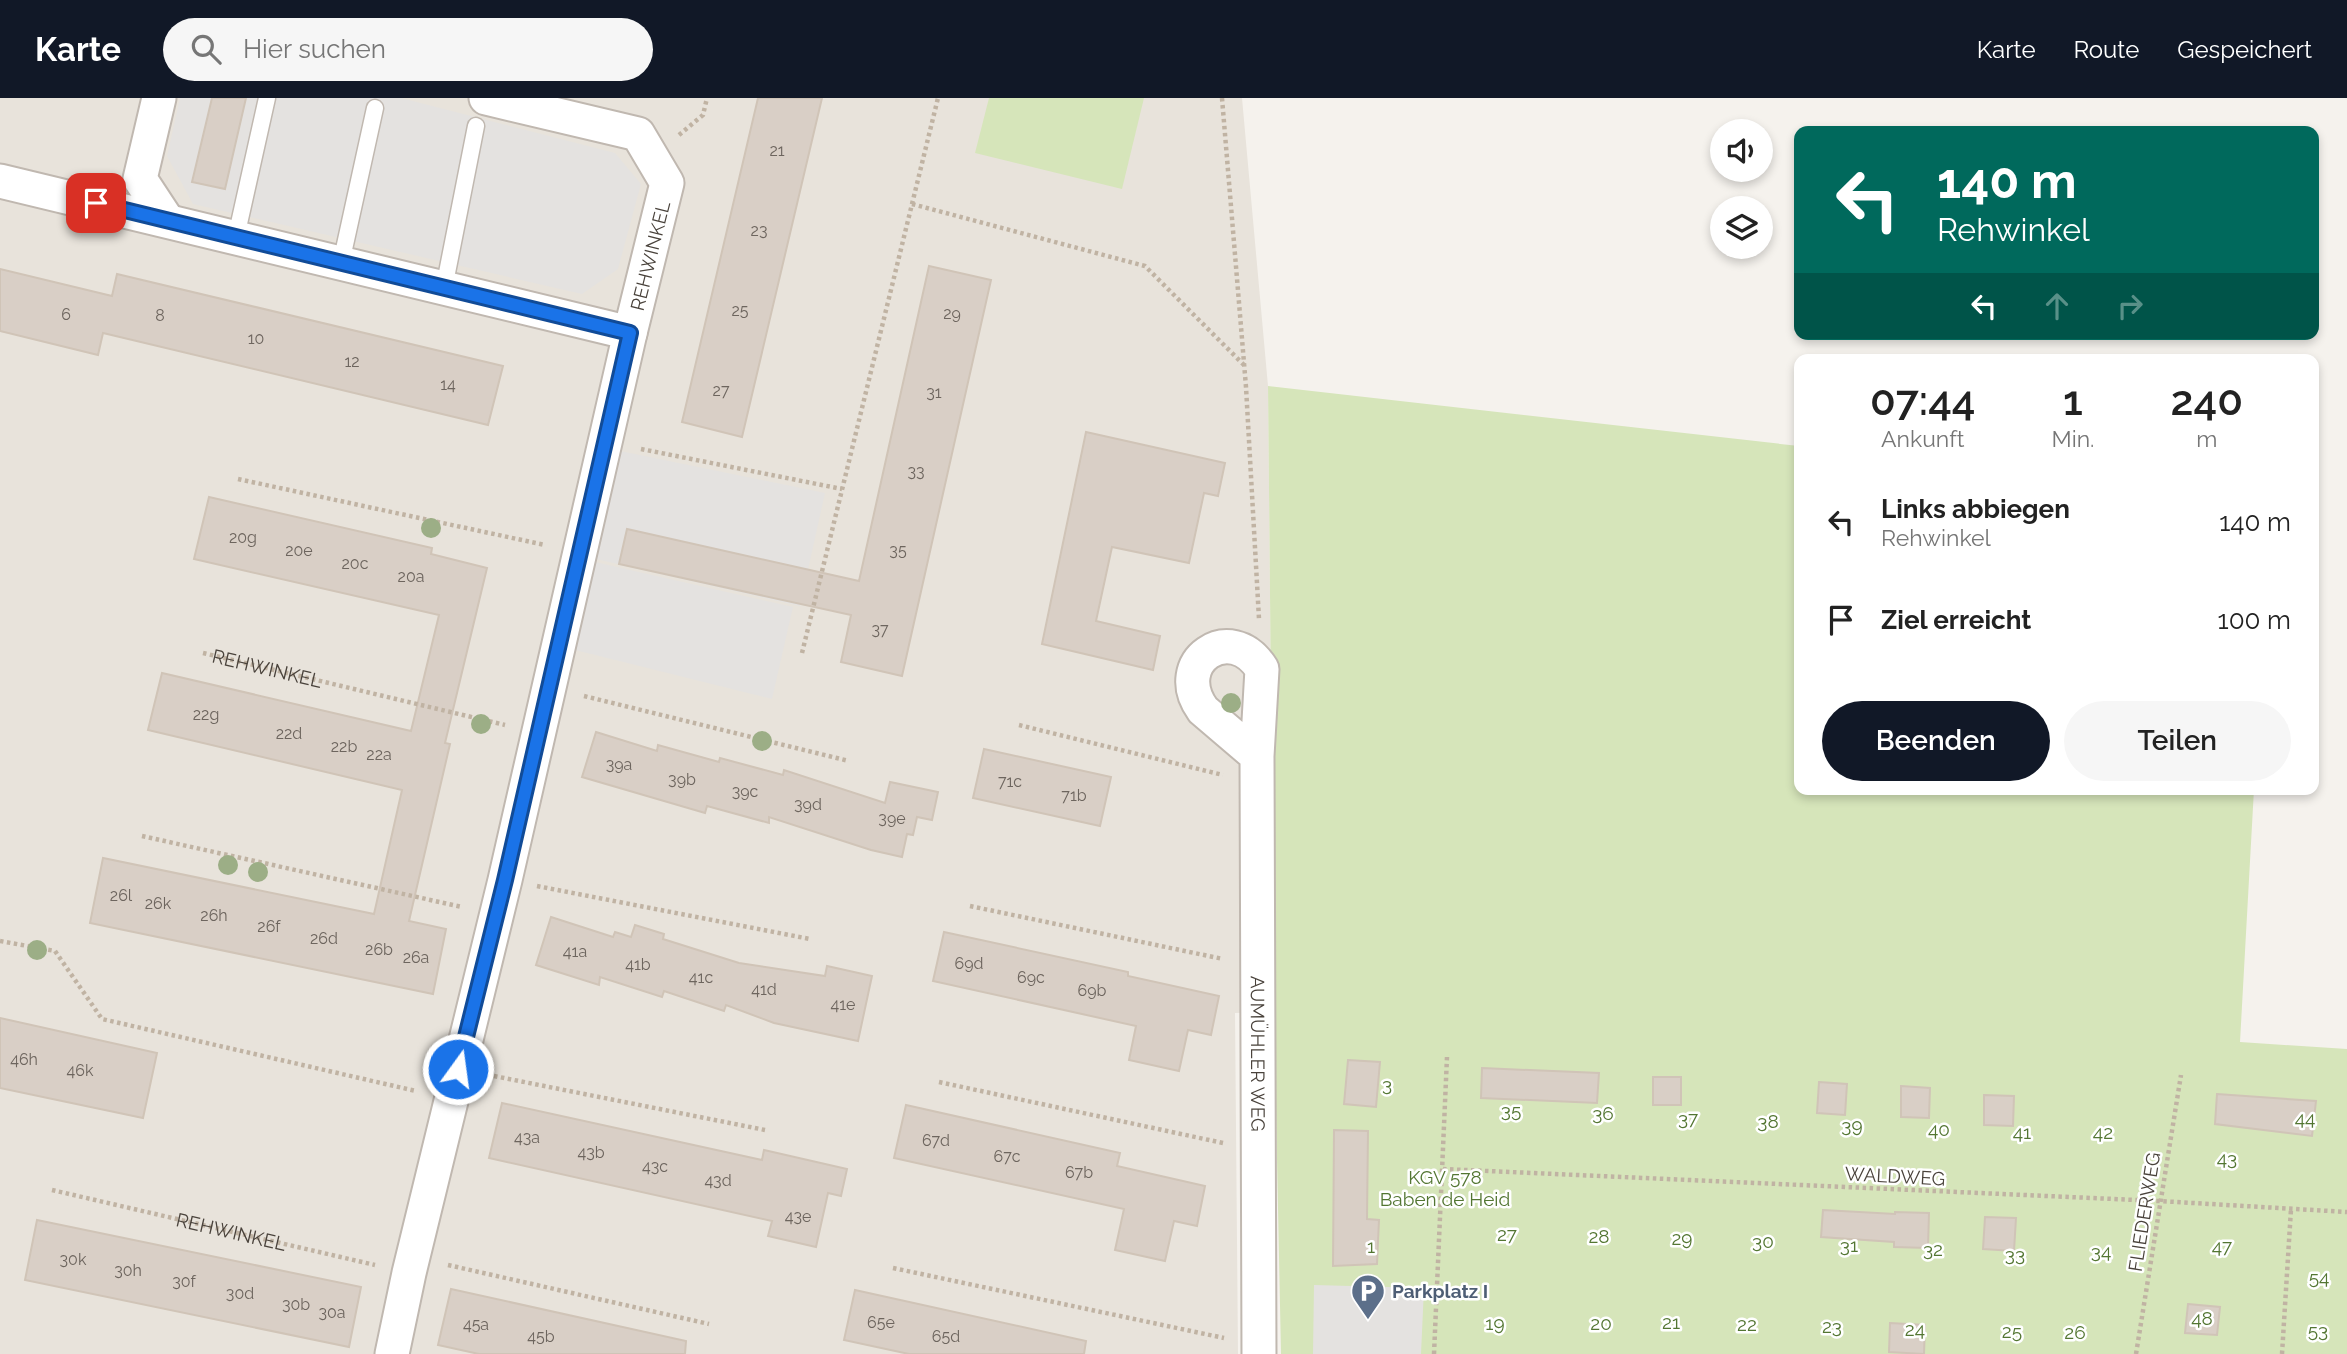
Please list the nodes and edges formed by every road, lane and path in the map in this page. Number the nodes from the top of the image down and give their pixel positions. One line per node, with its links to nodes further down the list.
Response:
1 (159, 98): 11 (street)
2 (267, 98): 12 (lane)
3 (707, 98): 8 (path)
4 (938, 98): 10 (path)
5 (1222, 98): 16 (path)
6 (375, 108): 13 (lane)
7 (481, 112): 8 (street, REHWINKEL); 14 (lane)
8 (653, 159): 15 (street, REHWINKEL)
9 (0, 181): 11 (street, REHWINKEL)
10 (912, 204): 16 (path); 19 (path)
11 (167, 220): 12 (street, REHWINKEL)
12 (236, 237): 13 (street, REHWINKEL)
13 (341, 262): 14 (street, REHWINKEL)
14 (444, 288): 15 (street, REHWINKEL)
15 (630, 333): 17 (street, REHWINKEL)
16 (1244, 365): 23 (path)
17 (605, 442): 19 (path); 20 (street, REHWINKEL)
18 (238, 479): 20 (path)
19 (842, 489): 22 (path)
20 (579, 553): 24 (street, REHWINKEL)
21 (203, 653): 26 (path, REHWINKEL)
22 (802, 653)
23 (1262, 669): 28 (street, AUMÜHLER WEG); 28 (street)
24 (549, 687): 26 (street, REHWINKEL); 27 (path)
25 (1019, 725): 28 (path)
26 (538, 733): 30 (street, REHWINKEL)
27 (849, 761)
28 (1257, 770): 35 (street, AUMÜHLER WEG)
29 (142, 836): 32 (path)
30 (505, 880): 32 (street, REHWINKEL); 33 (path)
31 (970, 906): 35 (path)
32 (497, 915): 39 (street, REHWINKEL)
33 (810, 939)
34 (0, 940): 39 (path)
35 (1258, 967): 41 (street, AUMÜHLER WEG)
36 (1447, 1057): 42 (path)
37 (2181, 1075): 44 (path, FLIEDERWEG)
38 (939, 1082): 41 (path)
39 (454, 1084): 40 (path); 47 (street, REHWINKEL)
40 (765, 1130)
41 (1258, 1150): 50 (street, AUMÜHLER WEG)
42 (1443, 1169): 44 (path, WALDWEG); 52 (path)
43 (52, 1190): 47 (path, REHWINKEL)
44 (2159, 1201): 45 (path, WALDWEG); 53 (path, FLIEDERWEG)
45 (2291, 1209): 46 (path, WALDWEG); 54 (path)
46 (2347, 1212)
47 (411, 1265): 49 (path, REHWINKEL); 51 (street, REHWINKEL)
48 (893, 1268): 50 (path)
49 (709, 1324)
50 (1259, 1350)
51 (392, 1354)
52 (1434, 1354)
53 (2136, 1354)
54 (2282, 1354)

